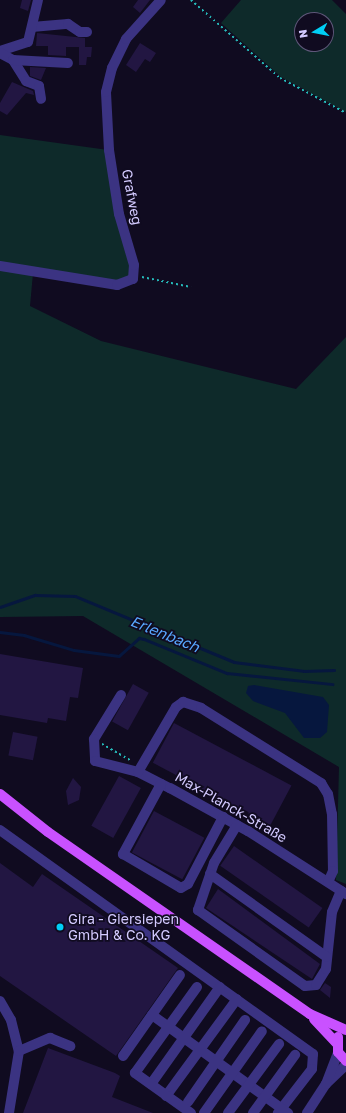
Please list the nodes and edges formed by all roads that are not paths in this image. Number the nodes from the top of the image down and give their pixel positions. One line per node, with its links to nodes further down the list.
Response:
1 (38, 0): 3 (street)
2 (161, 0): 9 (street, Grafweg)
3 (32, 27): 4 (street); 5 (street)
4 (87, 32)
5 (0, 52): 6 (street)
6 (13, 60): 7 (street); 8 (street)
7 (68, 63)
8 (41, 99)
9 (0, 266)
10 (121, 695): 11 (street, Max-Planck-Straße)
11 (138, 772): 12 (street, Max-Planck-Straße); 18 (street)
12 (161, 784): 14 (street, Max-Planck-Straße); 14 (street)
13 (0, 794): 26 (main road)
14 (223, 817): 15 (street, Max-Planck-Straße)
15 (237, 825): 17 (street); 18 (street, Max-Planck-Straße)
16 (0, 830): 23 (street)
17 (210, 874): 20 (street); 20 (street)
18 (328, 882): 19 (street, Max-Planck-Straße)
19 (344, 892): 20 (street)
20 (327, 957)
21 (180, 975): 27 (street)
22 (197, 987): 29 (street)
23 (220, 987): 24 (street); 32 (street)
24 (236, 999): 36 (street); 50 (street)
25 (0, 1002): 37 (street)
26 (310, 1014): 30 (main road); 35 (main road)
27 (152, 1015): 29 (street); 39 (street)
28 (245, 1020): 40 (street)
29 (168, 1026): 32 (street); 44 (street)
30 (346, 1030): 35 (main road)
31 (262, 1031): 43 (street)
32 (184, 1038): 36 (street); 44 (street)
33 (279, 1044): 45 (street)
34 (70, 1046): 37 (street)
35 (337, 1048): 41 (main road); 46 (street)
36 (200, 1049): 40 (street); 47 (street)
37 (18, 1051): 51 (street)
38 (295, 1054): 48 (street)
39 (123, 1056)
40 (216, 1061): 43 (street); 49 (street)
41 (346, 1061)
42 (346, 1065): 46 (street)
43 (232, 1072): 45 (street); 53 (street)
44 (151, 1084): 47 (street)
45 (249, 1084): 48 (street); 54 (street)
46 (326, 1084): 56 (street)
47 (166, 1096): 52 (street)
48 (265, 1096): 50 (street); 55 (street)
49 (188, 1102)
50 (283, 1111)
51 (9, 1113)
52 (191, 1113)
53 (204, 1113)
54 (228, 1113)
55 (253, 1113)
56 (307, 1113)

